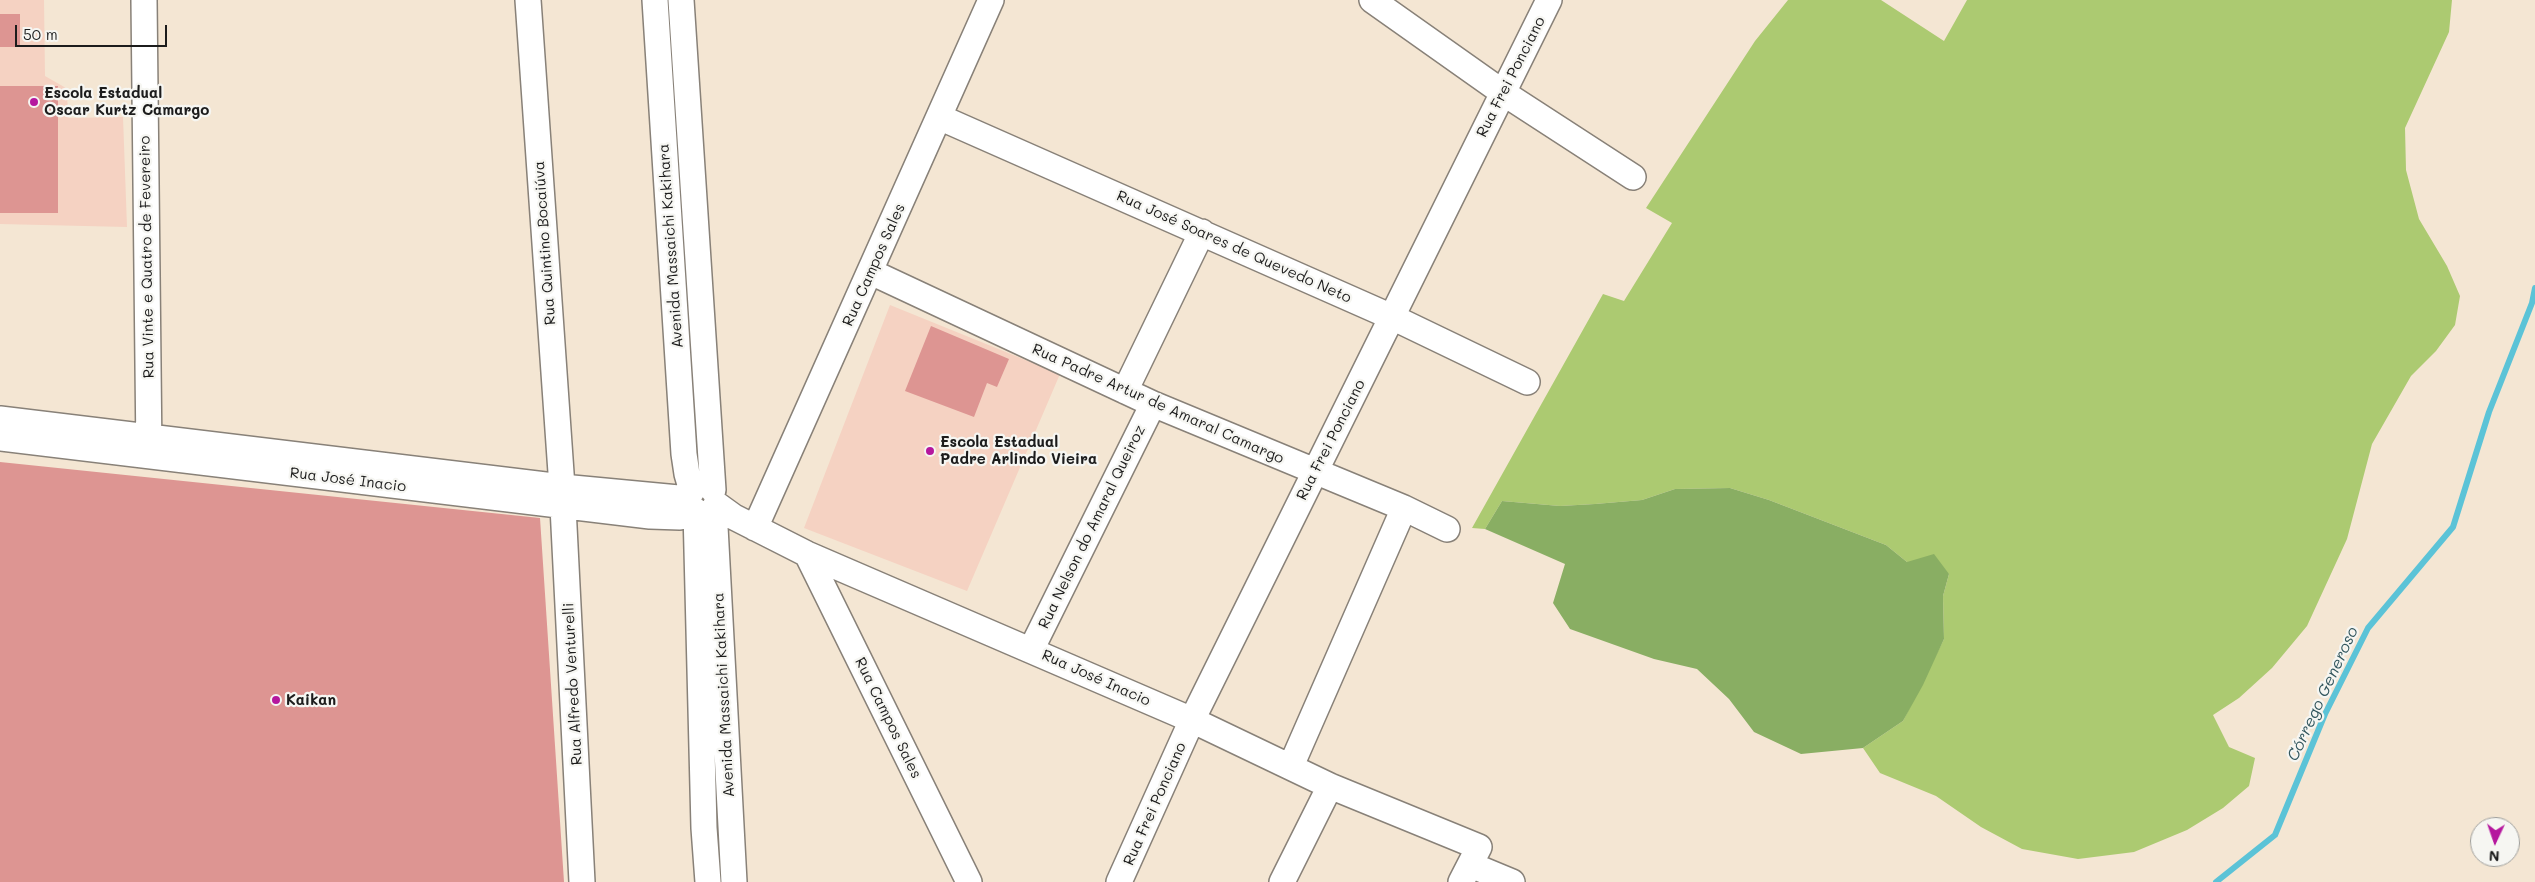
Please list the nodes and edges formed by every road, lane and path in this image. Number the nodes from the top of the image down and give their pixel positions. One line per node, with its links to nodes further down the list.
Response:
1 (144, 0): 19 (street, Rua Vinte e Quatro de Fevereiro)
2 (528, 0): 21 (street, Rua Quintino Bocaiúva)
3 (655, 0): 22 (street, Avenida Massaichi Kakihara)
4 (681, 0): 22 (street, Avenida Massaichi Kakihara)
5 (991, 0): 9 (street, Rua Campos Sales)
6 (1372, 0): 8 (street)
7 (1549, 0): 8 (street, Rua Frei Ponciano)
8 (1502, 92): 10 (street); 13 (street, Rua Frei Ponciano)
9 (939, 117): 11 (street, Rua José Soares de Quevedo Neto); 12 (street, Rua Campos Sales)
10 (1633, 177)
11 (1202, 232): 13 (street, Rua José Soares de Quevedo Neto); 15 (street)
12 (871, 272): 15 (street, Rua Padre Artur de Amaral Camargo); 24 (street, Rua Campos Sales)
13 (1394, 318): 14 (street, Rua José Soares de Quevedo Neto); 20 (street, Rua Frei Ponciano)
14 (1527, 382)
15 (1125, 392): 16 (street, Rua Padre Artur de Amaral Camargo)
16 (1153, 404): 20 (street, Rua Padre Artur de Amaral Camargo); 27 (street, Rua Nelson do Amaral Queiroz)
17 (0, 419): 19 (street, Rua José Inacio)
18 (0, 438): 19 (street, Rua José Inacio)
19 (149, 446): 21 (street, Rua José Inacio)
20 (1314, 473): 23 (street, Rua Padre Artur de Amaral Camargo); 28 (street, Rua Frei Ponciano)
21 (563, 497): 22 (street, Rua José Inacio); 32 (street, Rua Alfredo Venturelli)
22 (702, 502): 24 (street, Rua José Inacio); 33 (street, Avenida Massaichi Kakihara); 34 (street, Avenida Massaichi Kakihara)
23 (1404, 508): 25 (street, Rua Padre Artur de Amaral Camargo); 29 (street)
24 (755, 528): 26 (street, Rua José Inacio)
25 (1447, 529)
26 (807, 554): 27 (street, Rua José Inacio); 35 (street, Rua Campos Sales)
27 (1031, 650): 28 (street, Rua José Inacio)
28 (1192, 720): 29 (street, Rua José Inacio); 36 (street, Rua Frei Ponciano)
29 (1291, 766): 30 (street, Rua José Inacio)
30 (1330, 786): 31 (street, Rua José Inacio); 37 (street)
31 (1470, 865): 38 (street, Rua José Inacio)
32 (582, 882)
33 (708, 882)
34 (734, 882)
35 (969, 882)
36 (1119, 882)
37 (1282, 882)
38 (1512, 882)

